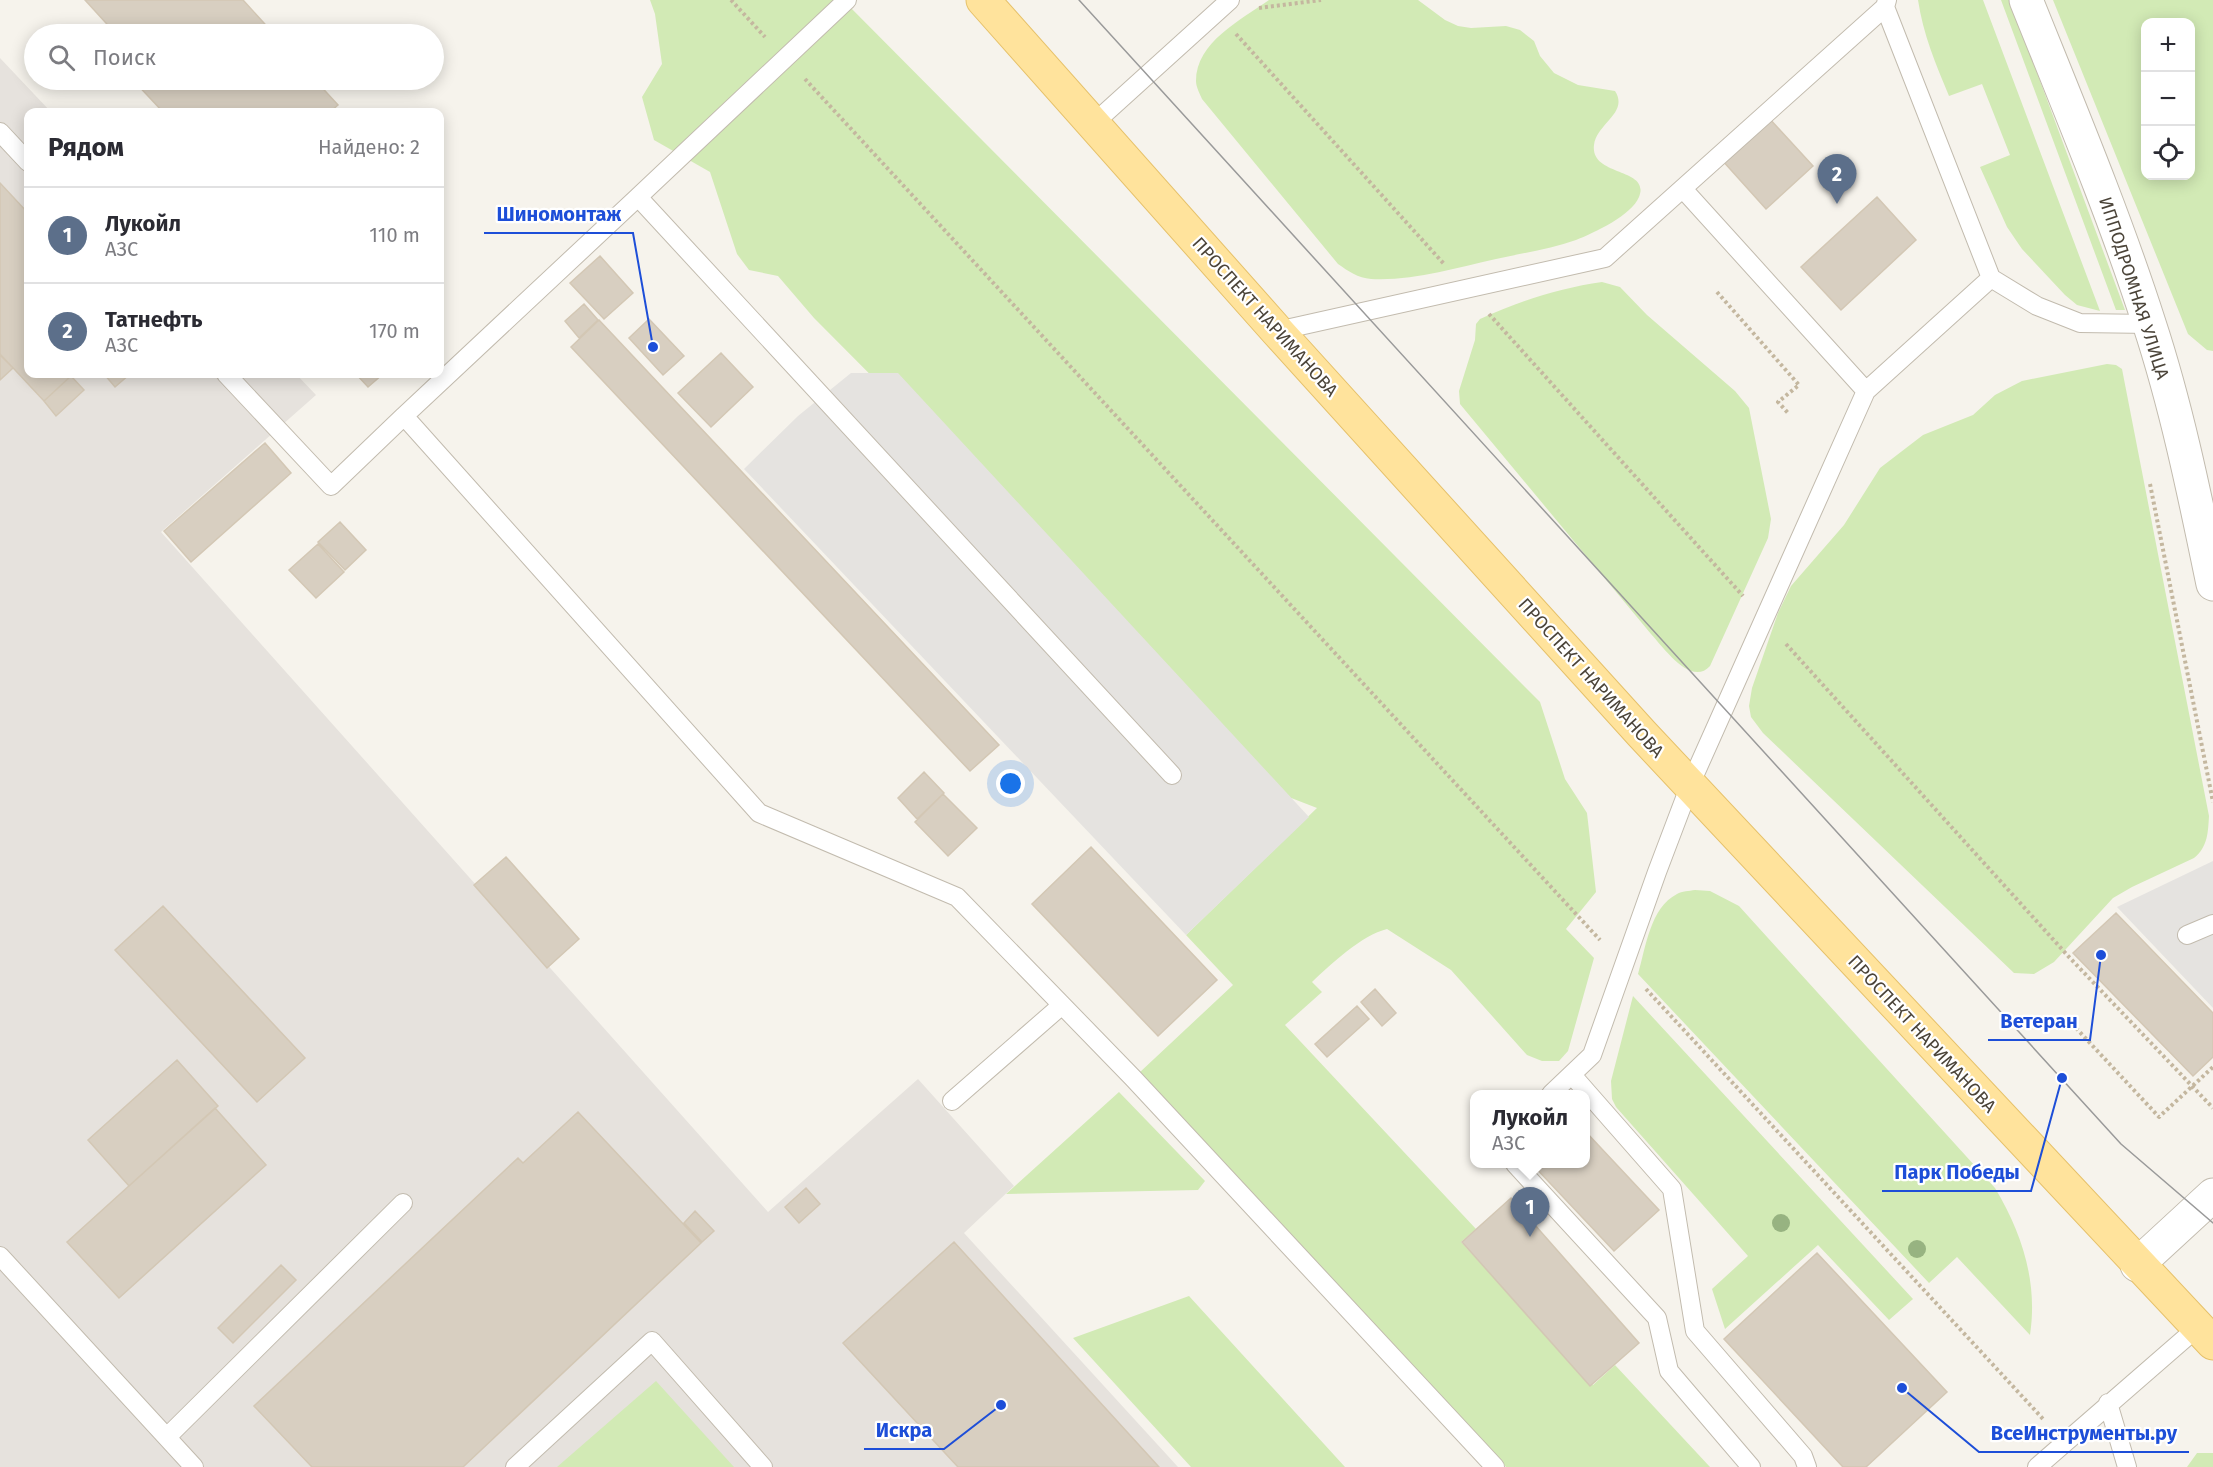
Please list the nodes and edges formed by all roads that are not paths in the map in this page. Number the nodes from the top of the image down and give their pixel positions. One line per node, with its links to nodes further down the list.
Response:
1 (847, 0): 10 (lane)
2 (983, 0): 6 (main road, ПРОСПЕКТ НАРИМАНОВА)
3 (1230, 0): 6 (lane)
4 (2026, 0): 12 (street, ИППОДРОМНАЯ УЛИЦА)
5 (1886, 3): 9 (lane); 11 (lane)
6 (1093, 123): 13 (main road, ПРОСПЕКТ НАРИМАНОВА)
7 (0, 132): 8 (lane)
8 (24, 158)
9 (1683, 189): 13 (lane); 15 (lane)
10 (638, 197): 16 (lane); 20 (lane)
11 (1990, 279): 12 (lane); 15 (lane)
12 (2150, 324): 17 (street, ИППОДРОМНАЯ УЛИЦА)
13 (1277, 332): 21 (main road, ПРОСПЕКТ НАРИМАНОВА)
14 (230, 378): 16 (lane)
15 (1866, 391): 21 (lane)
16 (404, 416): 24 (lane)
17 (2190, 470): 18 (lane); 19 (street, ИППОДРОМНАЯ УЛИЦА)
18 (2213, 507)
19 (2213, 584)
20 (1172, 775)
21 (1690, 785): 25 (lane); 34 (main road, ПРОСПЕКТ НАРИМАНОВА)
22 (2213, 924): 23 (lane)
23 (2187, 935)
24 (1062, 1005): 29 (lane); 41 (lane)
25 (1572, 1075): 26 (lane); 27 (lane)
26 (1556, 1090)
27 (1585, 1090)
28 (1590, 1096): 43 (lane)
29 (952, 1101)
30 (1519, 1168): 42 (lane)
31 (2213, 1195): 34 (street)
32 (403, 1203): 37 (lane)
33 (0, 1256): 37 (lane)
34 (2138, 1265): 35 (main road, ПРОСПЕКТ НАРИМАНОВА)
35 (2205, 1335): 36 (lane)
36 (2109, 1403): 44 (lane); 45 (lane)
37 (167, 1437): 38 (lane)
38 (194, 1467)
39 (515, 1467): 40 (lane)
40 (763, 1467)
41 (1495, 1467)
42 (1751, 1467)
43 (1807, 1467)
44 (2037, 1467)
45 (2127, 1467)

